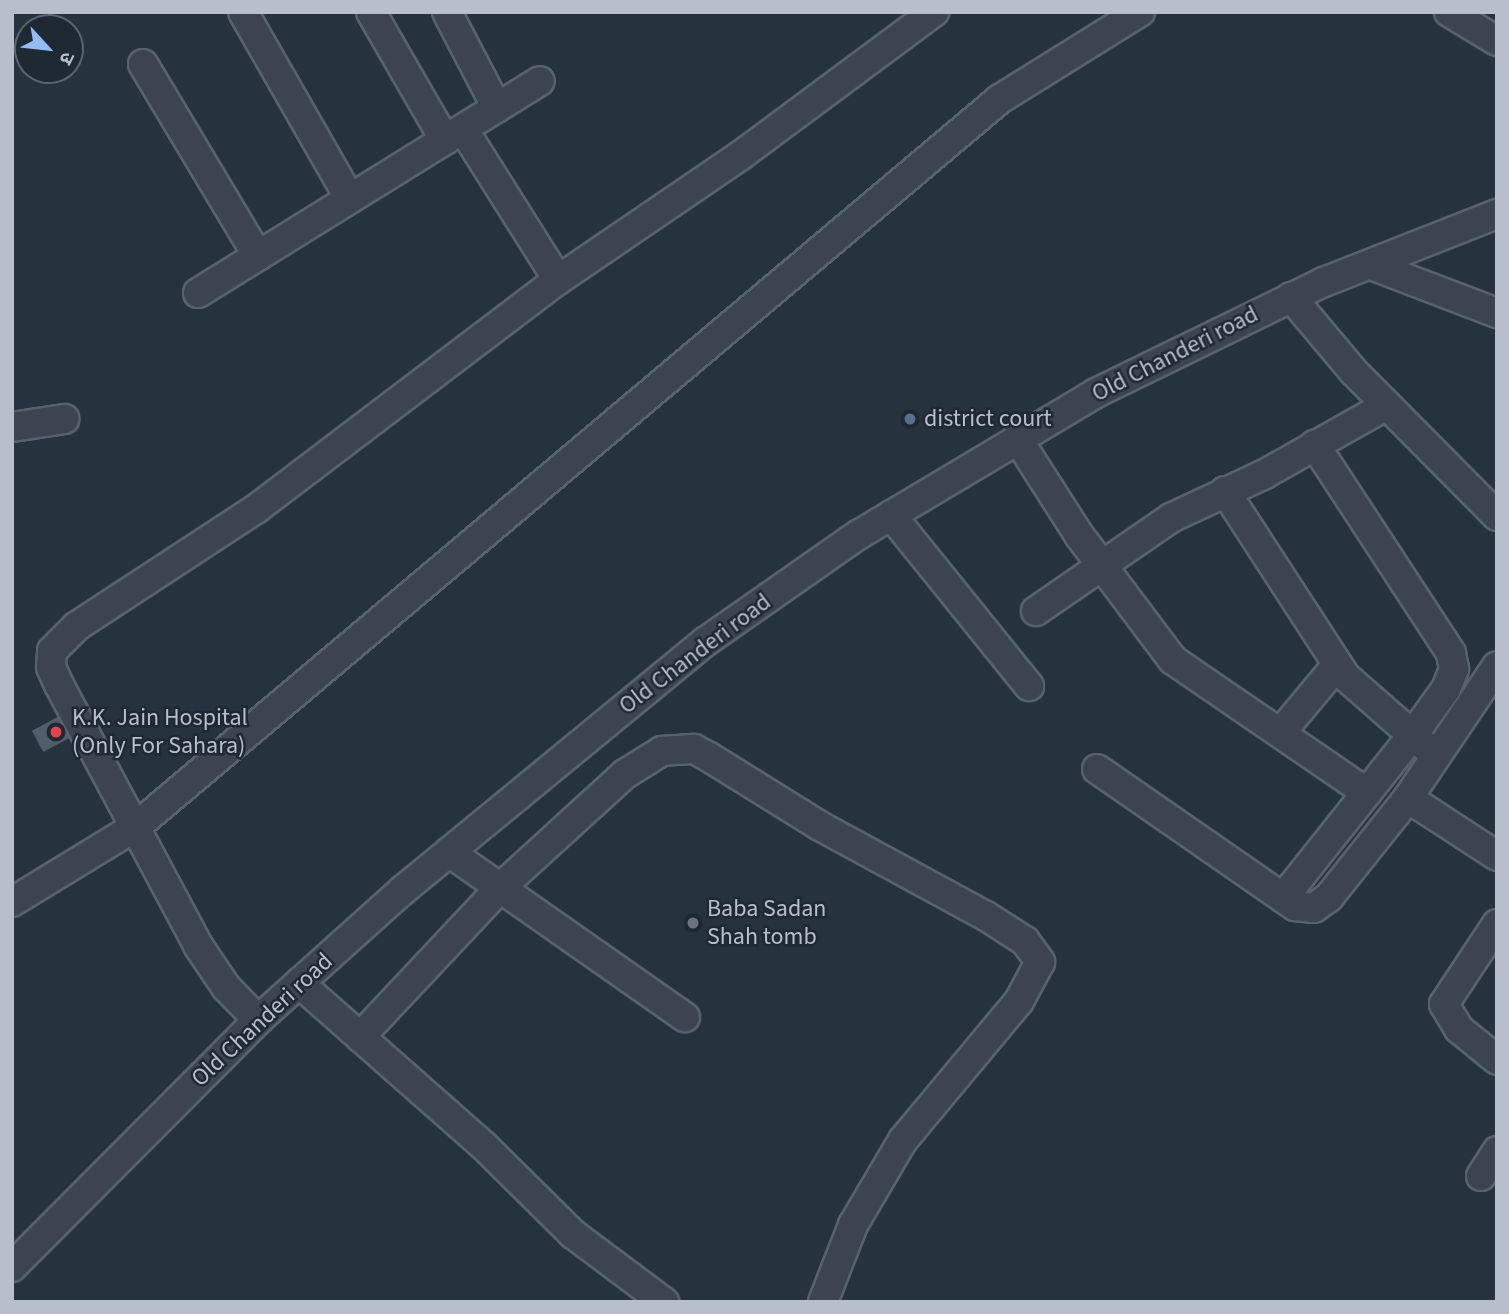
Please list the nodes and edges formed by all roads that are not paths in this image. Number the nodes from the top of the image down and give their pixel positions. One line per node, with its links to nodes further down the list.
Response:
1 (243, 12): 12 (street)
2 (371, 12): 11 (street)
3 (447, 12): 10 (street)
4 (934, 12): 16 (street)
5 (1140, 12): 39 (street)
6 (1449, 12): 7 (street)
7 (1497, 41)
8 (143, 64): 14 (street)
9 (540, 81): 10 (street)
10 (496, 108): 11 (street)
11 (454, 134): 12 (street); 16 (street)
12 (350, 199): 14 (street)
13 (1497, 215): 15 (street, Old Chanderi road)
14 (258, 256): 17 (street)
15 (1371, 265): 18 (street, Old Chanderi road); 19 (street)
16 (558, 280): 39 (street)
17 (198, 293)
18 (1291, 297): 20 (street); 23 (street, Old Chanderi road)
19 (1497, 313)
20 (1387, 405): 24 (street); 27 (street)
21 (64, 419): 22 (street)
22 (12, 428)
23 (1017, 438): 26 (street, Old Chanderi road); 28 (street)
24 (1315, 445): 25 (street); 34 (street)
25 (1225, 491): 28 (street); 30 (street)
26 (891, 515): 32 (street); 40 (street, Old Chanderi road)
27 (1497, 516)
28 (1101, 566): 29 (street); 33 (street)
29 (1036, 611)
30 (1337, 665): 33 (street); 34 (street)
31 (1497, 666): 35 (street)
32 (1029, 686)
33 (1282, 731): 37 (street)
34 (1412, 736): 35 (street); 37 (street)
35 (1436, 755): 38 (street)
36 (1097, 769): 43 (street)
37 (1367, 793): 43 (street)
38 (1408, 797): 41 (street); 43 (street)
39 (138, 825): 44 (street); 48 (street)
40 (449, 852): 42 (street); 46 (street, Old Chanderi road)
41 (1497, 856)
42 (500, 888): 47 (street); 49 (street); 55 (street)
43 (1283, 898)
44 (12, 902)
45 (1497, 923): 50 (street)
46 (299, 983): 48 (street, Old Chanderi road); 49 (street)
47 (685, 1017)
48 (258, 1020): 53 (street, Old Chanderi road)
49 (360, 1037): 54 (street)
50 (1497, 1060)
51 (1497, 1151): 52 (street)
52 (1480, 1176)
53 (12, 1267)
54 (664, 1302)
55 (822, 1302)

